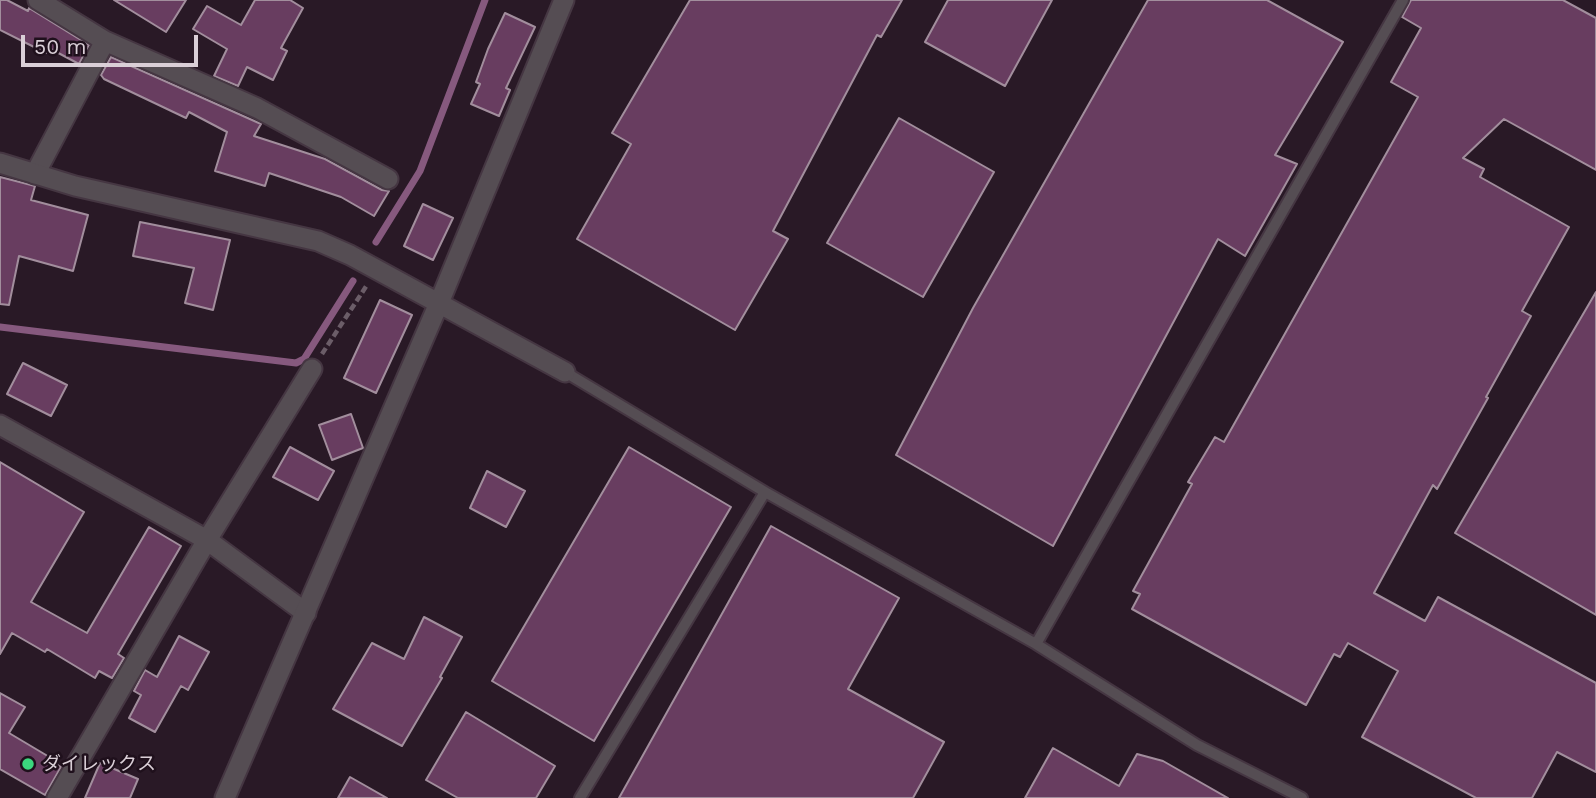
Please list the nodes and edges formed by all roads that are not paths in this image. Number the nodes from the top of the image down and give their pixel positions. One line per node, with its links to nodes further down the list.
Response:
1 (38, 0): 4 (street)
2 (564, 0): 8 (street)
3 (1403, 0): 15 (lane)
4 (105, 41): 6 (street); 7 (street)
5 (0, 163): 6 (street)
6 (35, 174): 8 (street)
7 (388, 178)
8 (439, 303): 10 (street); 14 (street)
9 (312, 369): 13 (street)
10 (565, 372): 12 (lane)
11 (0, 425): 13 (street)
12 (765, 492): 15 (lane); 18 (lane)
13 (207, 540): 14 (street); 16 (street)
14 (306, 614): 17 (street)
15 (1036, 644): 19 (lane)
16 (57, 798)
17 (225, 798)
18 (580, 798)
19 (1302, 798)

